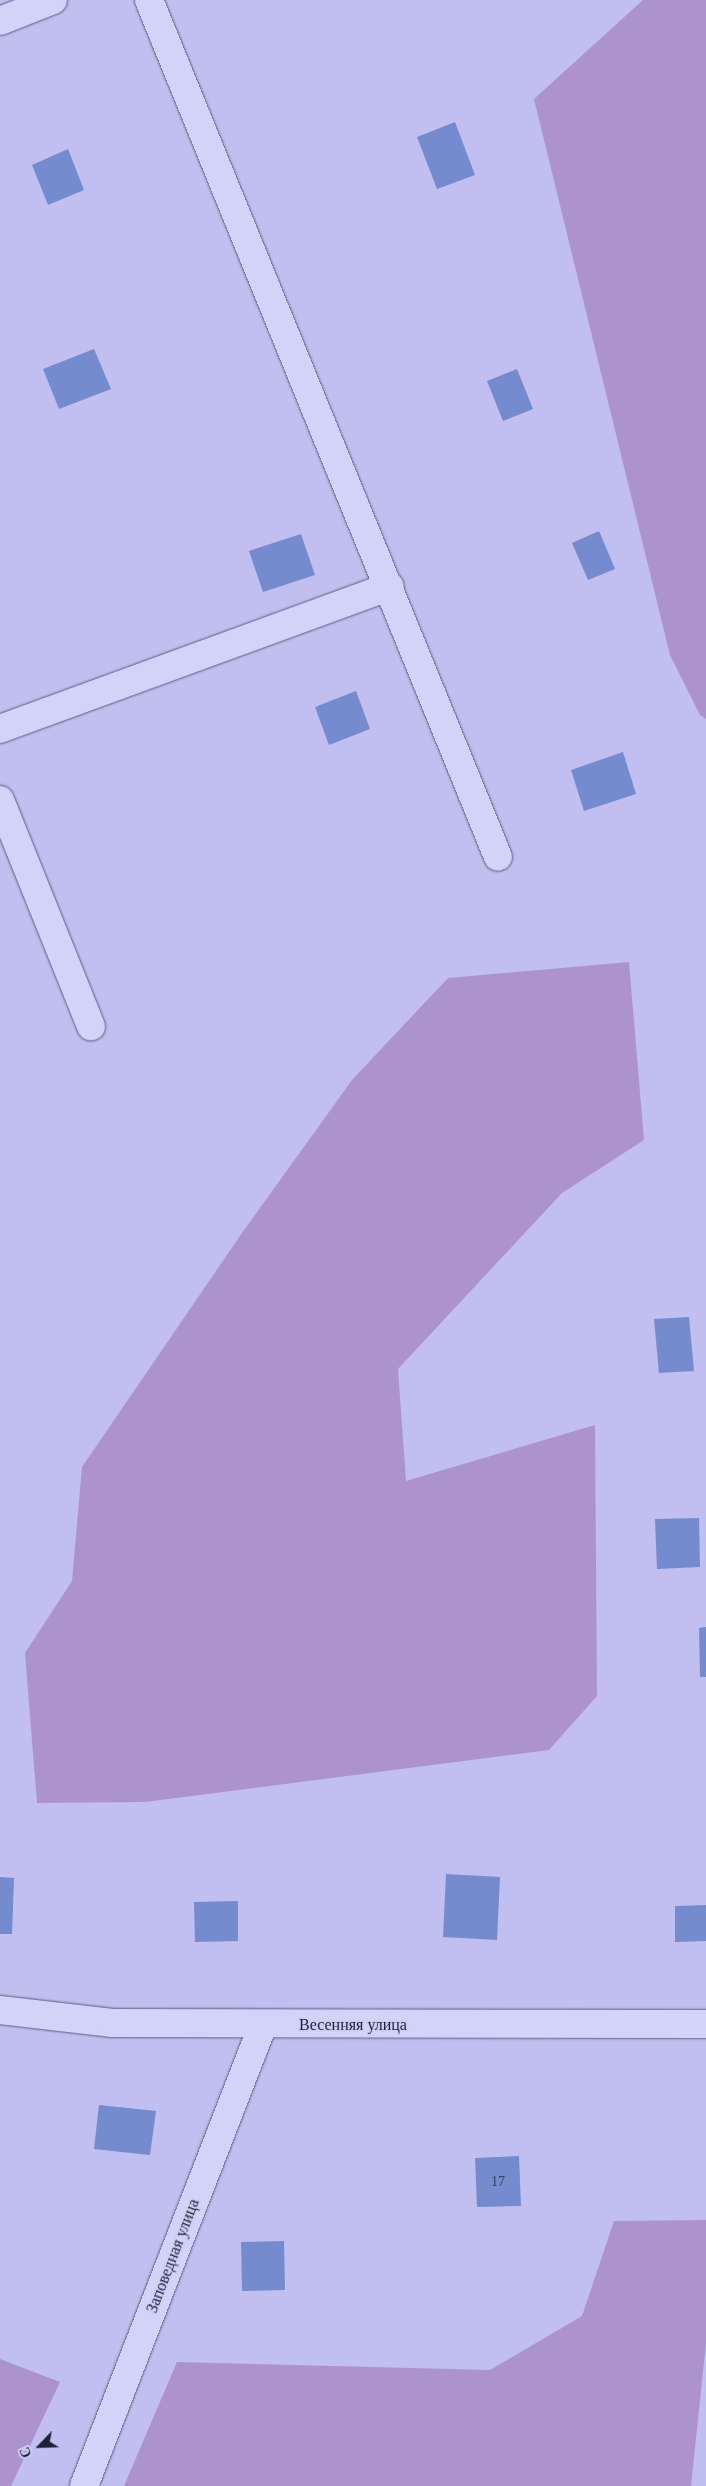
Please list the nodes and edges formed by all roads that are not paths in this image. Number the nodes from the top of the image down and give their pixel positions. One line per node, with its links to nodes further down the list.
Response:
1 (53, 0): 3 (street)
2 (149, 0): 4 (street)
3 (0, 21)
4 (390, 586): 5 (street); 7 (street)
5 (0, 729)
6 (0, 800): 8 (street)
7 (498, 858)
8 (90, 1026)
9 (0, 2010): 11 (street, Весенняя улица)
10 (706, 2024): 11 (street, Весенняя улица)
11 (262, 2026): 12 (street, Заповедная улица)
12 (84, 2486)

